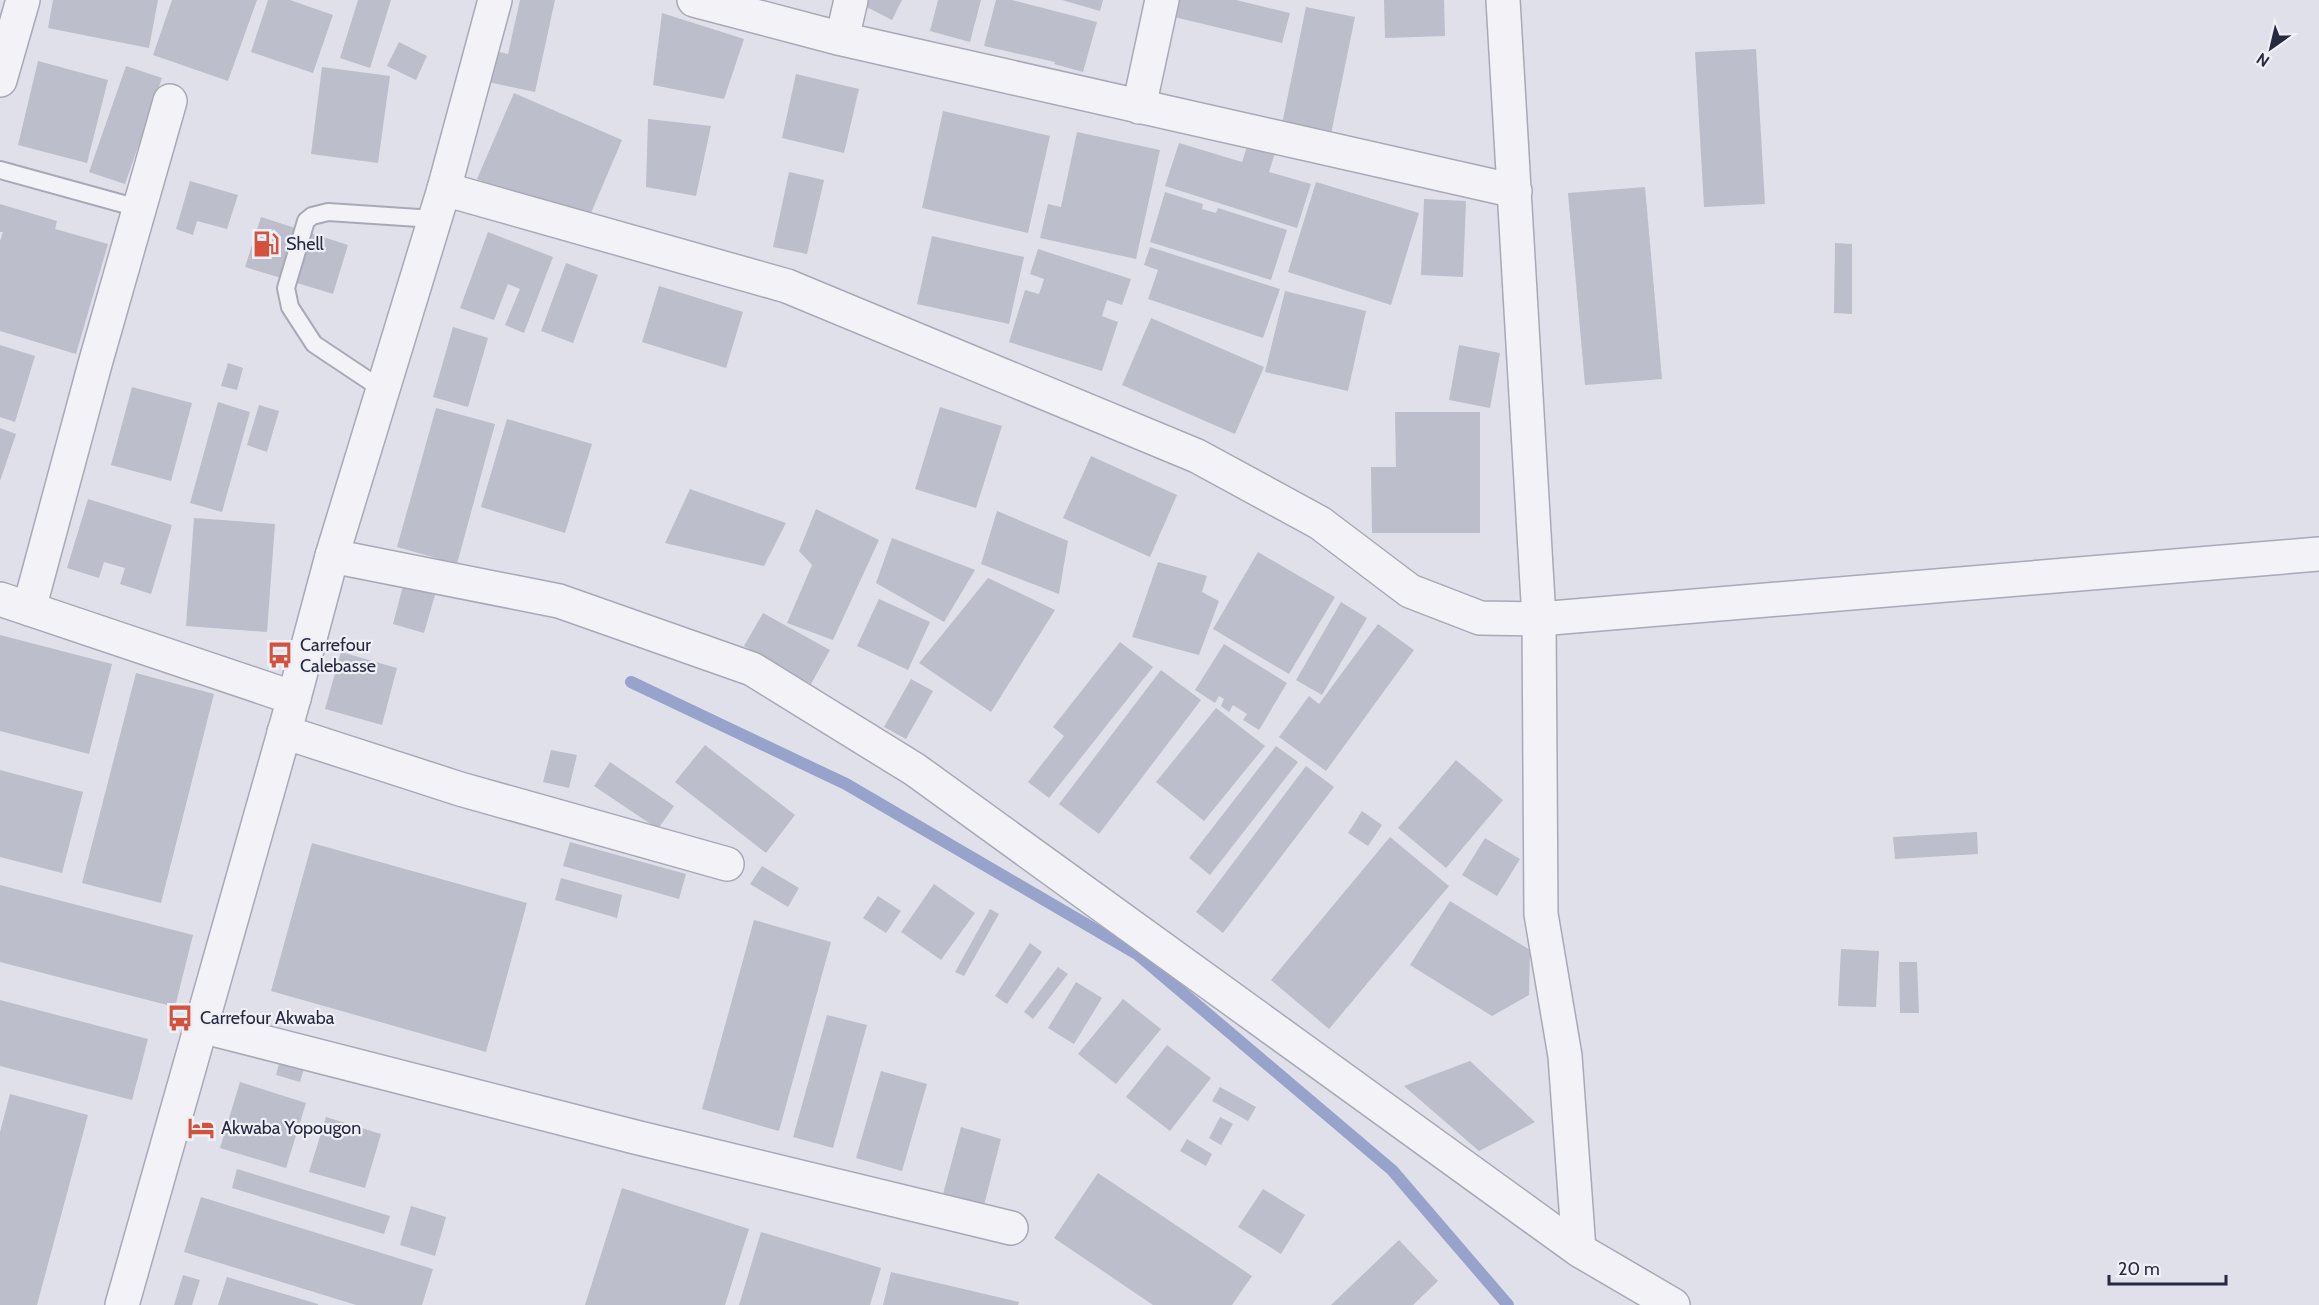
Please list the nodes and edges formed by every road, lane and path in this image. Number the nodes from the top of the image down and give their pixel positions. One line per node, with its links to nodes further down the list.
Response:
1 (23, 0): 8 (street)
2 (495, 0): 13 (street)
3 (693, 0): 7 (street)
4 (850, 0): 7 (street)
5 (1162, 0): 10 (street)
6 (1503, 0): 12 (street)
7 (842, 39): 10 (street)
8 (0, 80)
9 (170, 101): 14 (street)
10 (1139, 107): 12 (street)
11 (0, 170): 14 (lane)
12 (1515, 191): 19 (street)
13 (439, 204): 15 (street); 15 (lane); 19 (street)
14 (138, 208): 18 (street)
15 (383, 390): 17 (street)
16 (2319, 554): 19 (street)
17 (332, 556): 20 (street); 25 (street)
18 (14, 604): 20 (street)
19 (1539, 619): 25 (street)
20 (294, 698): 21 (street)
21 (284, 732): 22 (street); 23 (street)
22 (728, 864)
23 (201, 1026): 24 (street); 26 (street)
24 (1011, 1228)
25 (1579, 1250): 27 (street)
26 (122, 1305)
27 (1673, 1305)

